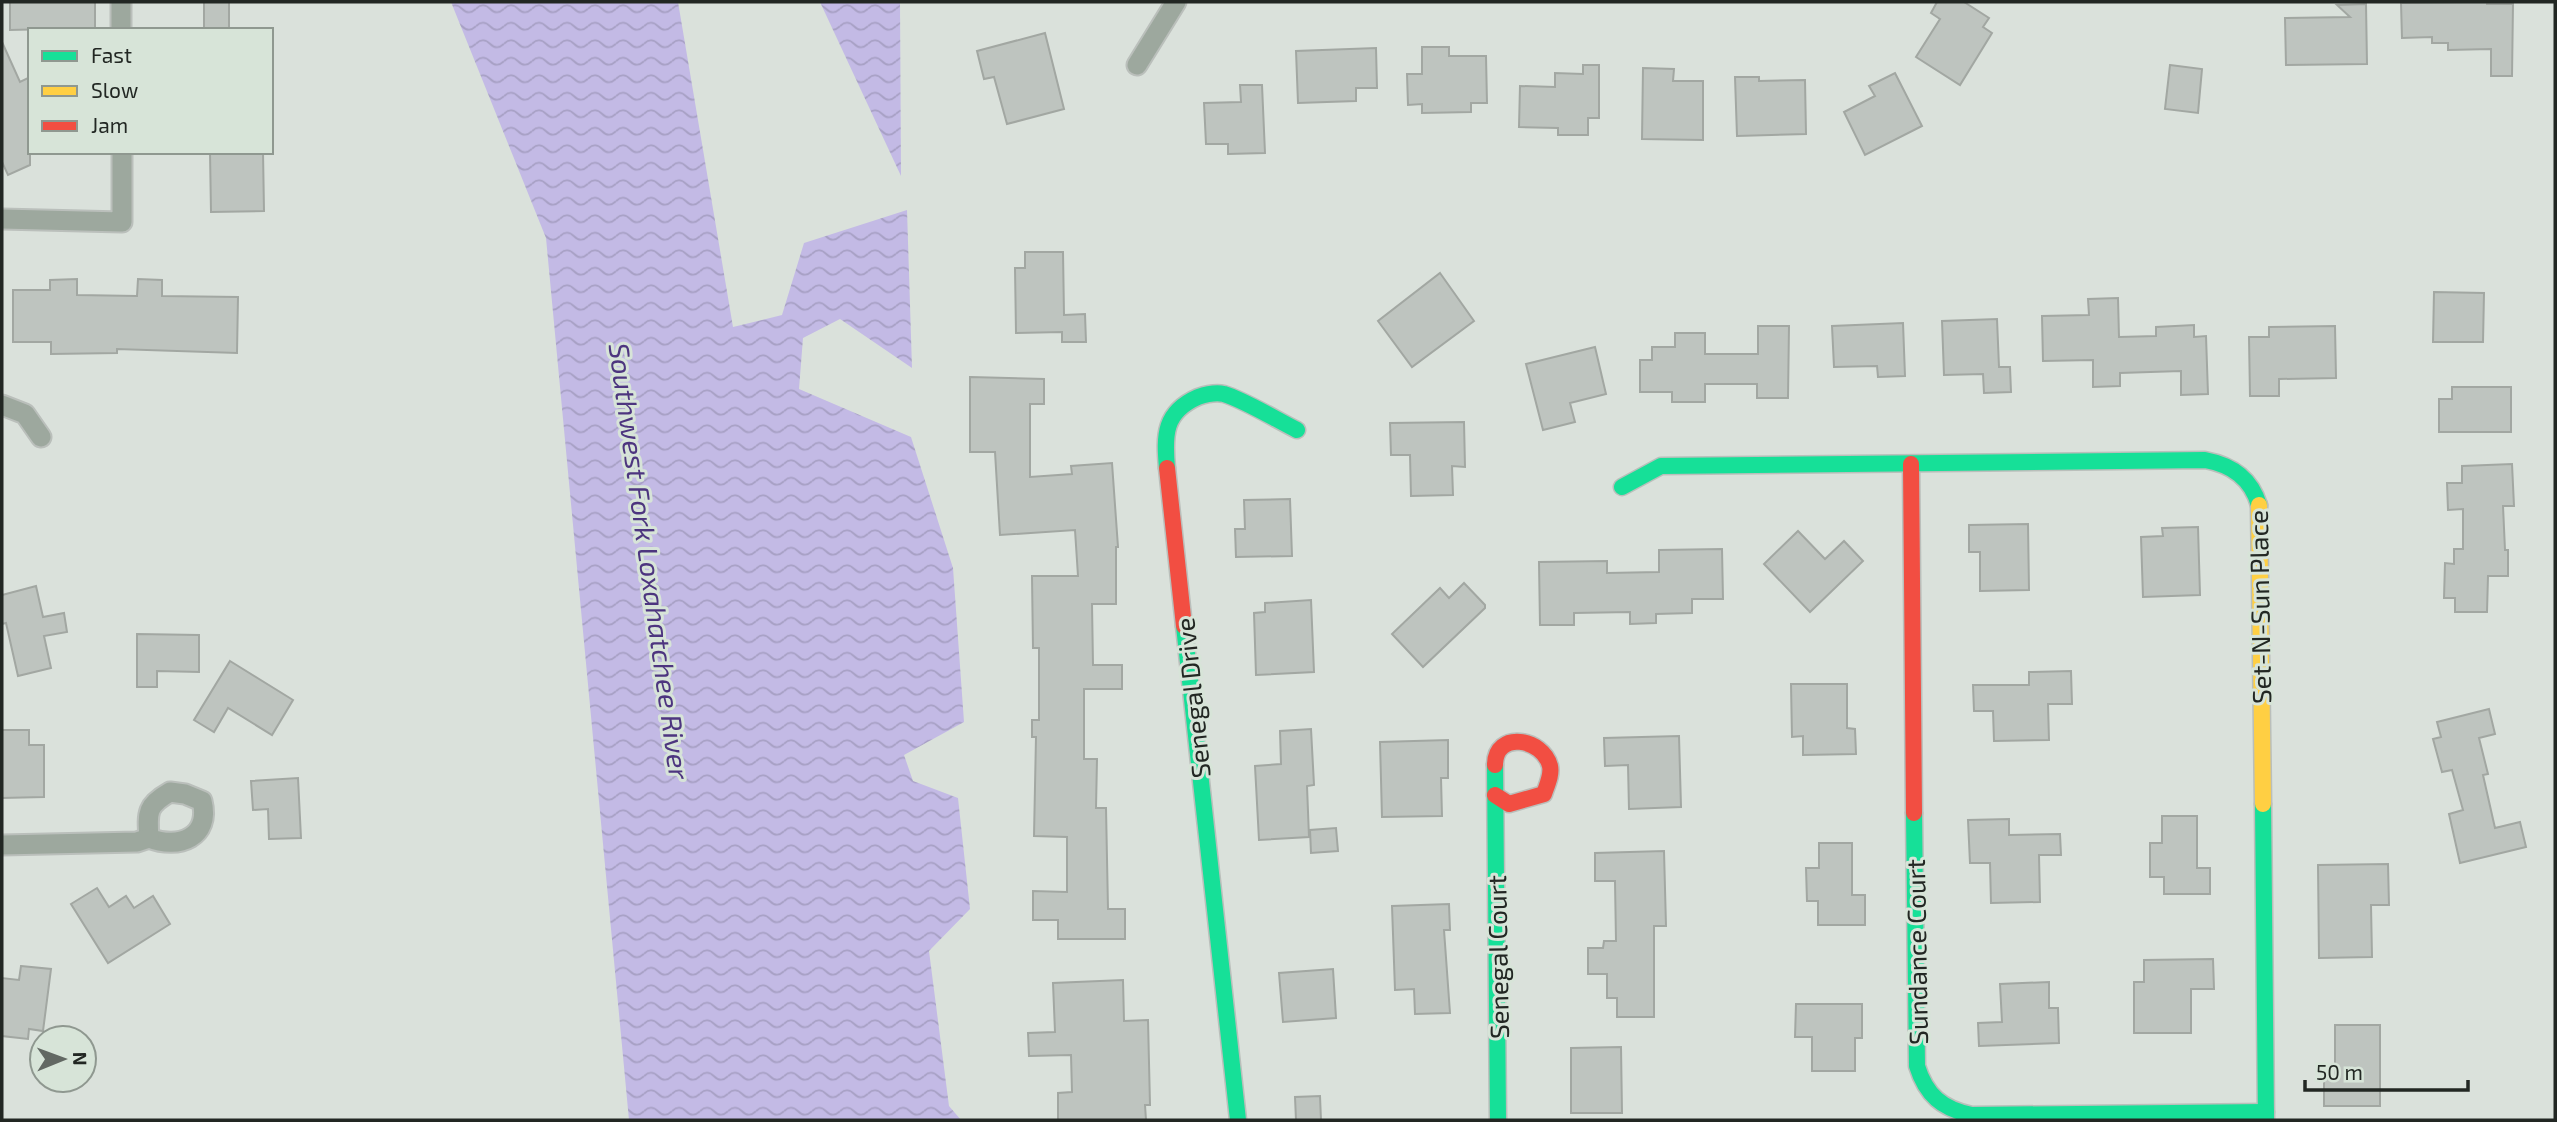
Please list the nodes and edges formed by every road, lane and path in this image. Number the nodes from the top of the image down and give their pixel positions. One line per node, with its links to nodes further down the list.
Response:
1 (121, 2): 3 (street)
2 (1176, 2): 4 (street)
3 (121, 28)
4 (1137, 65)
5 (122, 154): 6 (street)
6 (2, 219)
7 (2, 405): 9 (street)
8 (1297, 430): 16 (street, Senegal Drive)
9 (41, 437)
10 (1911, 464): 11 (street, Set-N-Sun Place); 15 (street, Sundance Court); 15 (street, Set-N-Sun Place)
11 (1622, 487)
12 (1495, 794): 17 (street, Senegal Court)
13 (149, 838): 14 (street)
14 (2, 845)
15 (2266, 1116)
16 (1238, 1120)
17 (1498, 1120)

